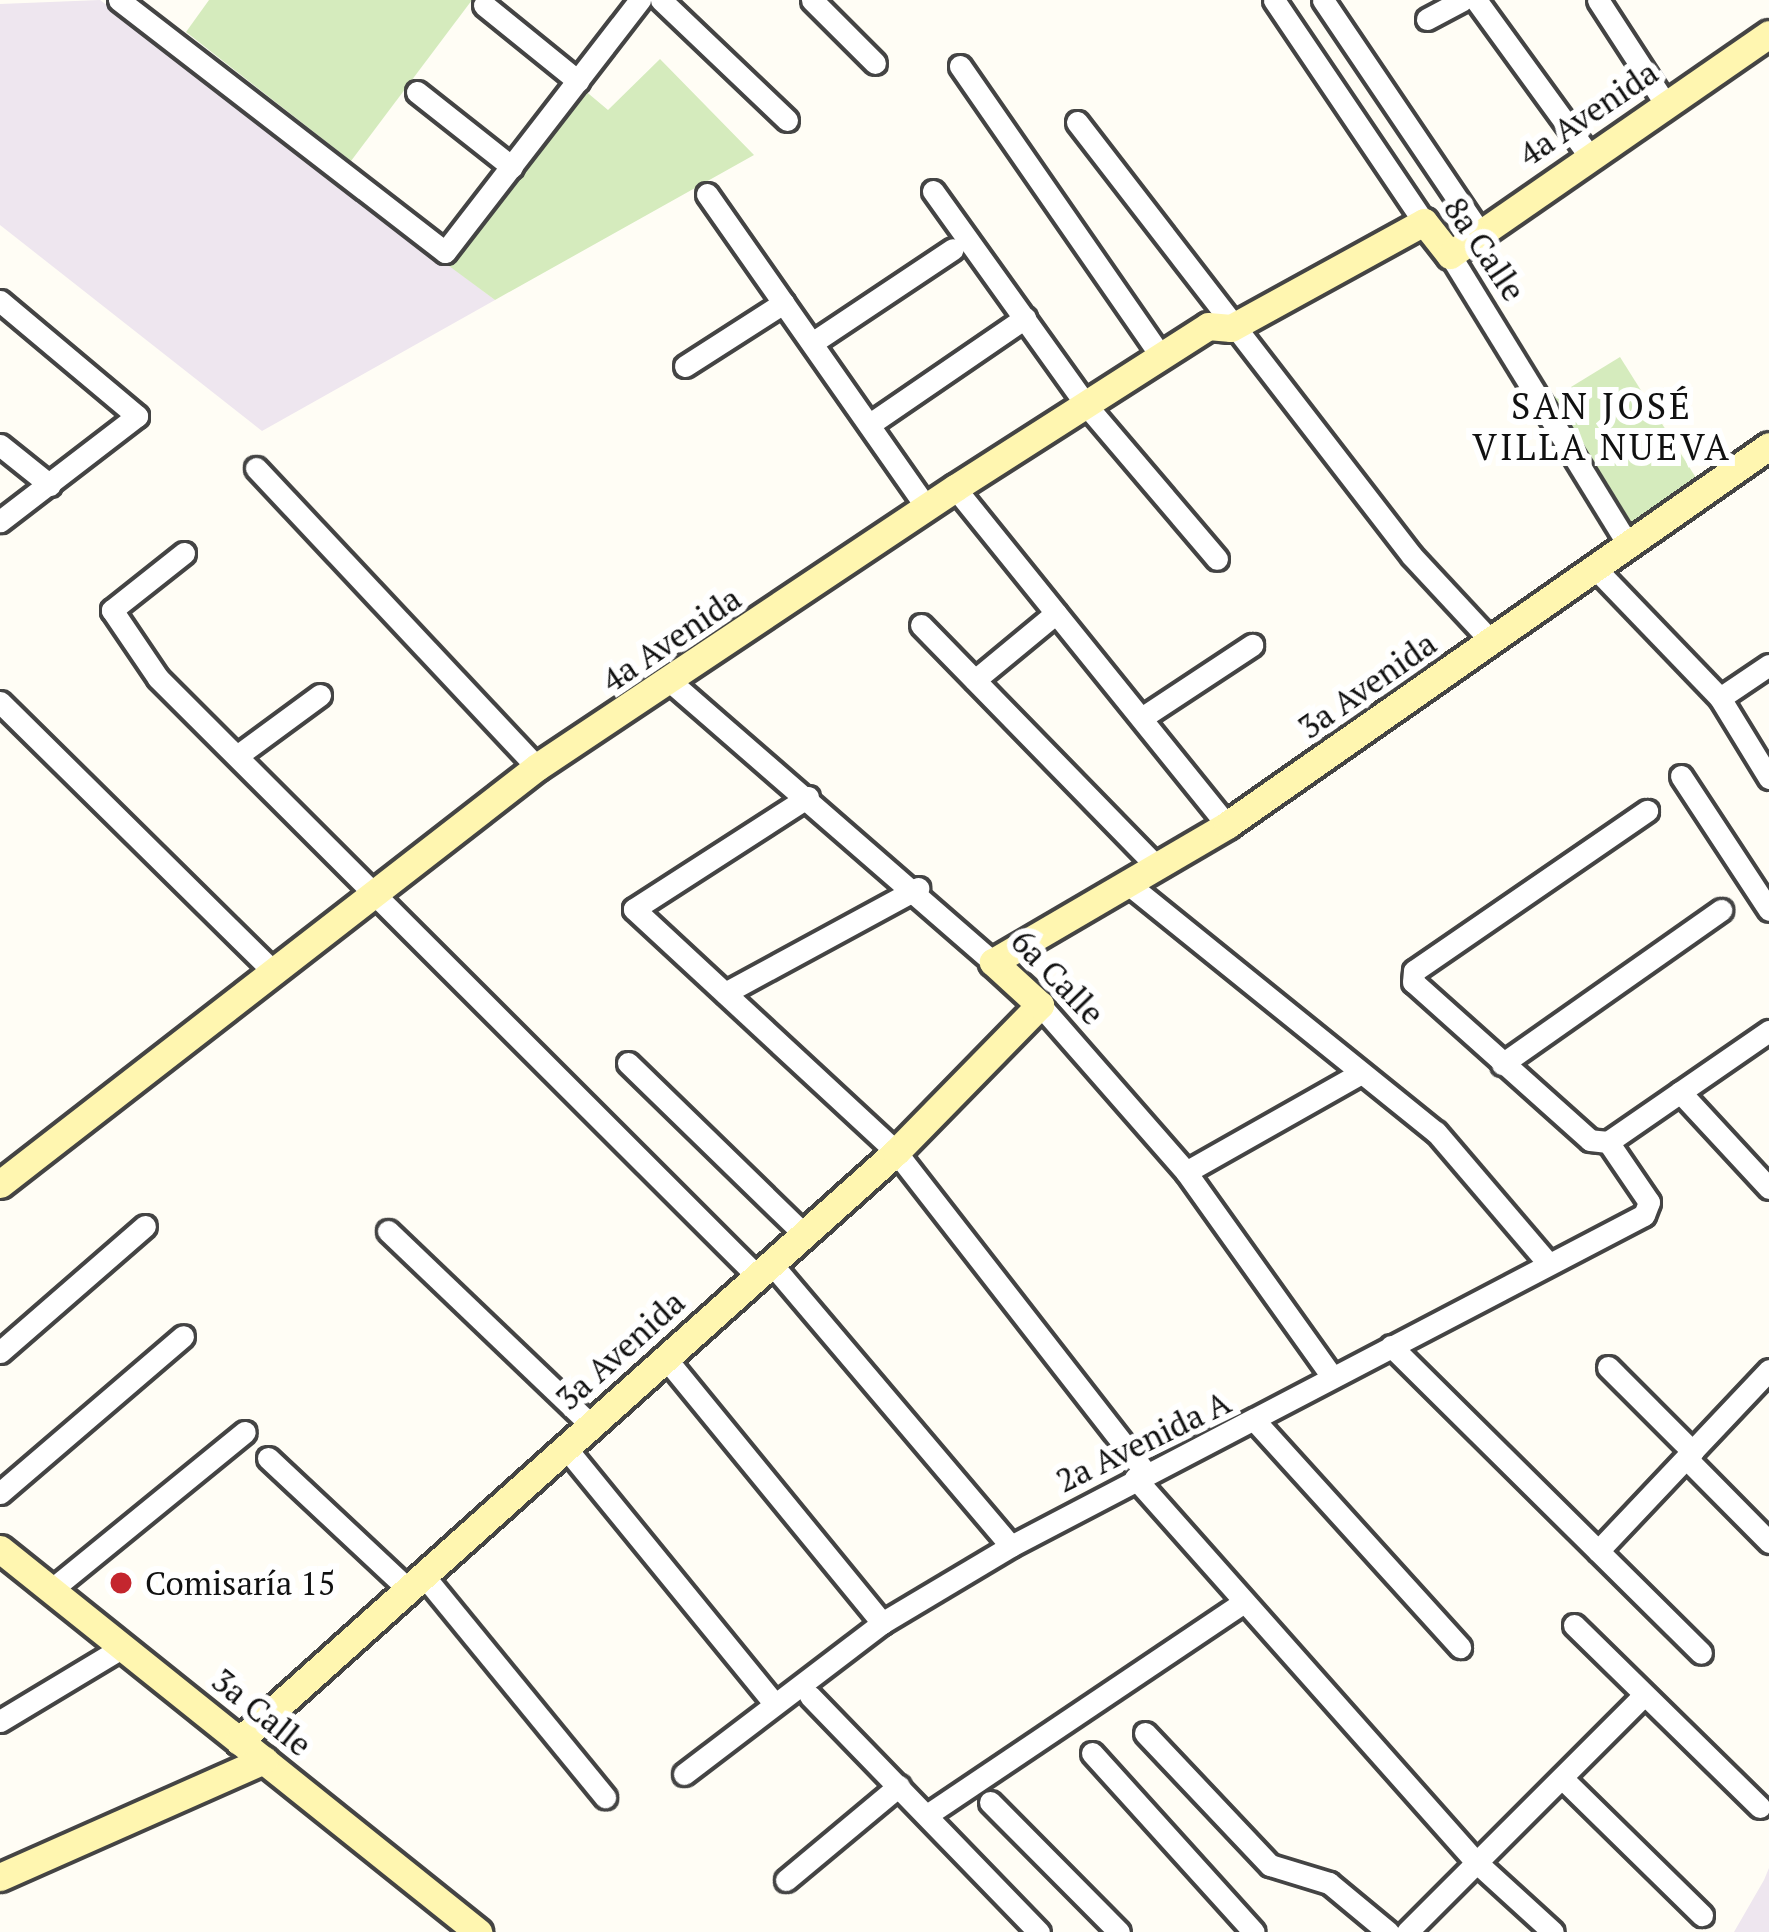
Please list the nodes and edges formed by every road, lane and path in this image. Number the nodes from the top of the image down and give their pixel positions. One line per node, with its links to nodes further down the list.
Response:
1 (119, 0): 11 (street)
2 (640, 0): 16 (street)
3 (661, 0): 19 (street)
4 (812, 0): 14 (street)
5 (1274, 0): 25 (street, 8a Calle)
6 (1323, 0): 26 (street)
7 (1462, 0): 12 (street)
8 (1476, 0): 21 (street)
9 (1598, 0): 18 (street)
10 (484, 4): 16 (street)
11 (150, 9): 22 (street)
12 (1427, 19)
13 (1769, 34): 18 (street, 4a Avenida)
14 (875, 64)
15 (960, 67): 34 (street)
16 (578, 81): 22 (street)
17 (417, 92): 22 (street)
18 (1665, 103): 21 (street, 4a Avenida)
19 (787, 120)
20 (1077, 122): 32 (street)
21 (1588, 154): 26 (street, 4a Avenida)
22 (512, 167)
23 (933, 191): 31 (street)
24 (707, 194): 30 (street)
25 (1424, 222): 28 (street, 8a Calle); 32 (street, 4a Avenida)
26 (1480, 233): 28 (street, 4a Avenida)
27 (953, 249): 33 (street)
28 (1450, 255): 45 (street, 8a Calle)
29 (0, 301): 41 (street)
30 (783, 303): 33 (street); 35 (street)
31 (1025, 318): 36 (street); 37 (street)
32 (1231, 328): 34 (street, 4a Avenida); 51 (street)
33 (812, 343): 37 (street)
34 (1160, 356): 36 (street, 4a Avenida)
35 (686, 366)
36 (1086, 405): 42 (street, 4a Avenida); 47 (street)
37 (869, 424): 43 (street)
38 (0, 446): 41 (street)
39 (1769, 446): 45 (street, 3a Avenida)
40 (256, 468): 62 (street)
41 (50, 485): 44 (street)
42 (955, 488): 43 (street, 4a Avenida); 49 (street)
43 (927, 508): 55 (street, 4a Avenida)
44 (0, 521)
45 (1628, 544): 48 (street, 3a Avenida)
46 (184, 553): 61 (street)
47 (1217, 559)
48 (1595, 568): 51 (street, 3a Avenida); 57 (street)
49 (1056, 613): 54 (street); 59 (street)
50 (921, 625): 54 (street)
51 (1492, 642): 67 (street, 3a Avenida)
52 (1252, 644): 59 (street)
53 (1769, 665): 57 (street)
54 (975, 680): 68 (street)
55 (672, 683): 62 (street, 4a Avenida); 65 (street, 6a Calle)
56 (320, 695): 61 (street)
57 (1720, 698): 60 (street)
58 (0, 702): 75 (street)
59 (1143, 717): 67 (street)
60 (1761, 747): 64 (street)
61 (237, 756): 71 (street)
62 (537, 767): 71 (street, 4a Avenida)
63 (1681, 776): 73 (street)
64 (1769, 778)
65 (808, 797): 70 (street, 6a Calle); 76 (street)
66 (1647, 812): 80 (street)
67 (1227, 825): 68 (street, 3a Avenida)
68 (1154, 865): 69 (street, 3a Avenida)
69 (1126, 884): 74 (street, 3a Avenida); 81 (street)
70 (918, 888): 74 (street, 6a Calle); 76 (street)
71 (370, 890): 75 (street, 4a Avenida); 92 (street)
72 (1720, 910): 80 (street)
73 (1769, 910)
74 (993, 962): 77 (street, 6a Calle)
75 (271, 969): 86 (street, 4a Avenida)
76 (724, 994): 84 (street)
77 (1040, 1005): 84 (street, 3a Avenida); 85 (street, 6a Calle)
78 (1769, 1030): 82 (street)
79 (628, 1063): 90 (street)
80 (1502, 1064): 83 (street)
81 (1359, 1075): 85 (street); 91 (street)
82 (1681, 1092): 83 (street); 87 (street)
83 (1608, 1142): 91 (street, 2a Avenida A)
84 (896, 1152): 90 (street, 3a Avenida); 106 (street)
85 (1186, 1172): 99 (street, 6a Calle)
86 (0, 1184)
87 (1769, 1188)
88 (146, 1226): 95 (street)
89 (388, 1231): 101 (street)
90 (804, 1234): 92 (street, 3a Avenida)
91 (1547, 1262): 94 (street, 2a Avenida A)
92 (763, 1269): 96 (street, 3a Avenida); 109 (street)
93 (183, 1336): 107 (street)
94 (1391, 1346): 99 (street, 2a Avenida A); 111 (street)
95 (0, 1352)
96 (667, 1360): 101 (street, 3a Avenida); 115 (street)
97 (1608, 1367): 104 (street)
98 (1769, 1370): 104 (street)
99 (1332, 1378): 100 (street, 2a Avenida A)
100 (1256, 1422): 106 (street, 2a Avenida A); 118 (street)
101 (591, 1425): 103 (street, 3a Avenida)
102 (245, 1432): 113 (street)
103 (565, 1447): 112 (street, 3a Avenida); 122 (street)
104 (1690, 1455): 108 (street); 111 (street)
105 (268, 1458): 112 (street)
106 (1141, 1476): 109 (street, 2a Avenida A); 114 (street)
107 (0, 1493)
108 (1769, 1542)
109 (1011, 1546): 115 (street, 2a Avenida A)
110 (0, 1549): 113 (street, 3a Calle)
111 (1598, 1551): 119 (street)
112 (416, 1583): 125 (street, 3a Avenida); 131 (street)
113 (51, 1590): 117 (street, 3a Calle)
114 (1244, 1602): 134 (street); 135 (street)
115 (882, 1623): 122 (street, 2a Avenida A)
116 (1574, 1625): 120 (street)
117 (123, 1647): 123 (street); 125 (street, 3a Calle)
118 (1460, 1647)
119 (1701, 1653)
120 (1645, 1695): 129 (street); 133 (street)
121 (810, 1696): 130 (street)
122 (774, 1703): 128 (street, 2a Avenida A)
123 (0, 1721)
124 (1145, 1733): 143 (street)
125 (239, 1741): 127 (street, 3a Calle)
126 (1092, 1753): 142 (street)
127 (264, 1760): 136 (street); 139 (street, 3a Calle)
128 (684, 1774)
129 (1562, 1778): 135 (street); 138 (street)
130 (899, 1786): 134 (street); 137 (street)
131 (605, 1797)
132 (990, 1802): 141 (street)
133 (1760, 1807)
134 (928, 1815): 140 (street)
135 (1475, 1861): 144 (street); 145 (street)
136 (0, 1877)
137 (786, 1880)
138 (1702, 1915)
139 (478, 1932)
140 (1039, 1932)
141 (1119, 1932)
142 (1254, 1932)
143 (1388, 1932)
144 (1407, 1932)
145 (1553, 1932)

